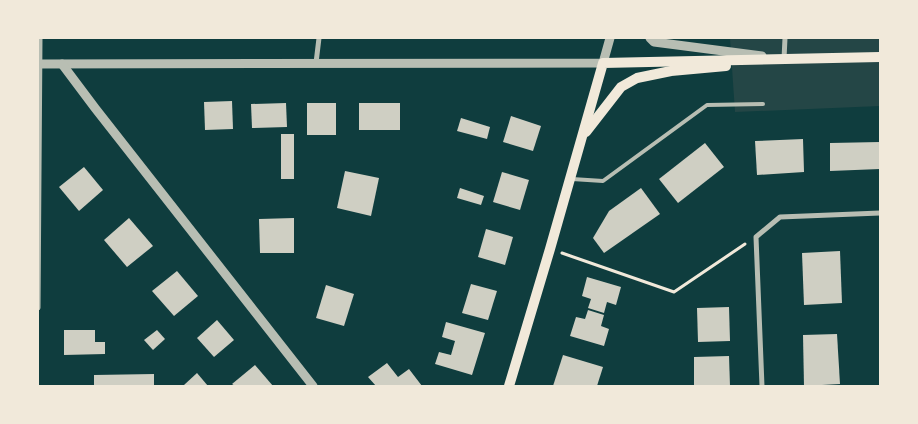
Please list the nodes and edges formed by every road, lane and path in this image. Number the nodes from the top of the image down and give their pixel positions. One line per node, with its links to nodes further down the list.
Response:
1 (40, 38): 10 (street)
2 (319, 38): 8 (street)
3 (610, 38): 9 (street)
4 (650, 38): 7 (street)
5 (785, 38): 7 (street)
6 (880, 57): 7 (main road)
7 (784, 59): 9 (main road); 13 (main road)
8 (316, 63): 9 (street); 11 (street)
9 (602, 63): 13 (main road)
10 (39, 64): 11 (street); 18 (street)
11 (62, 64): 19 (street)
12 (763, 104): 14 (lane)
13 (582, 137): 14 (main road)
14 (570, 178): 17 (main road)
15 (880, 213): 16 (street)
16 (756, 237): 17 (path); 21 (street)
17 (550, 249): 20 (main road)
18 (38, 308)
19 (314, 386)
20 (510, 386)
21 (762, 386)

